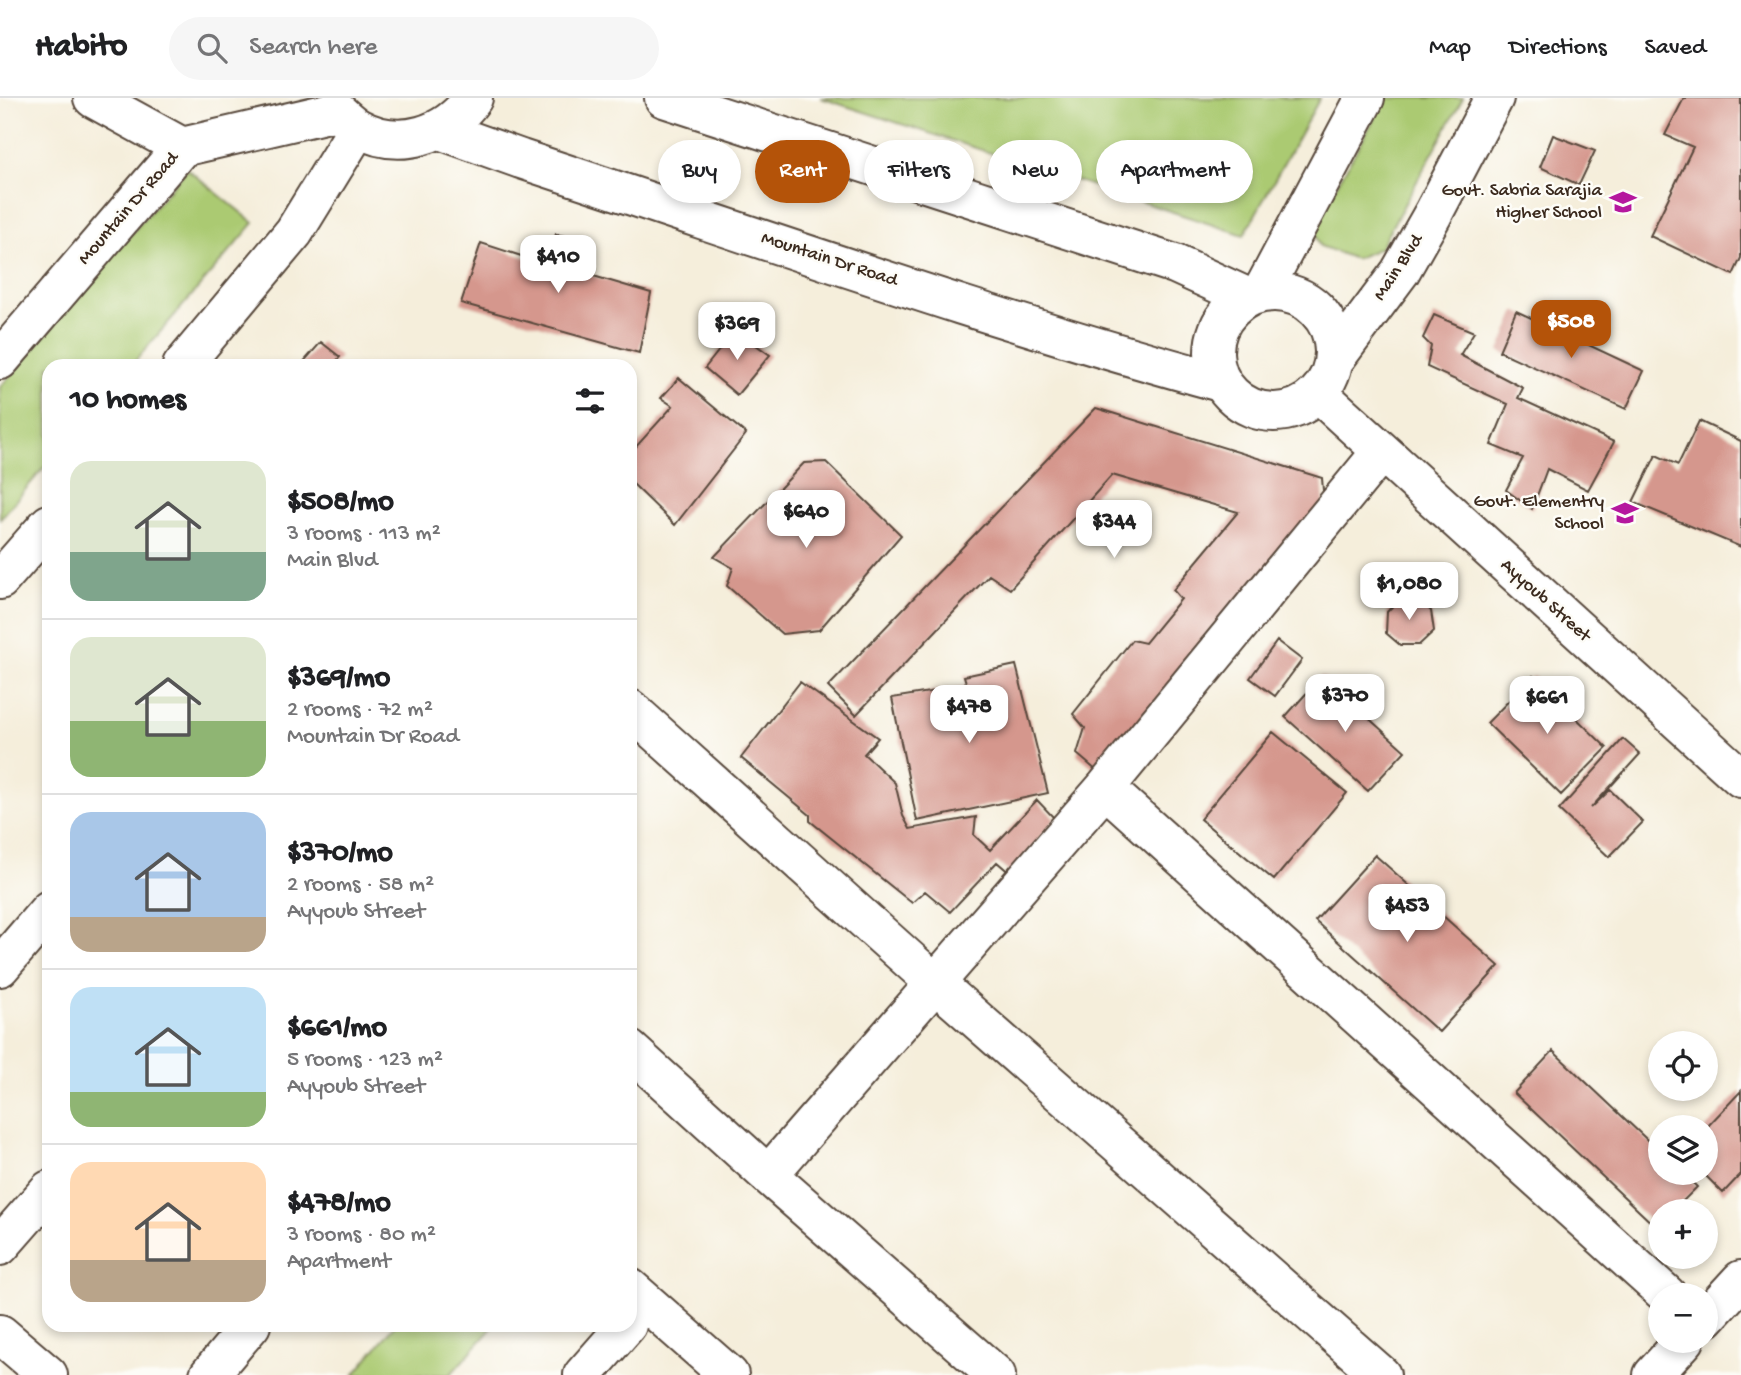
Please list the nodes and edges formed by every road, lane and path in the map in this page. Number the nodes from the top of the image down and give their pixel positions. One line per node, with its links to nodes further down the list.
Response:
1 (93, 98): 8 (street)
2 (473, 98): 7 (street)
3 (664, 98): 9 (street)
4 (1365, 98): 9 (street)
5 (1494, 98): 11 (street, Main Blvd)
6 (341, 112): 7 (street); 8 (street, Mountain Dr Road); 10 (street)
7 (440, 130): 13 (street, Mountain Dr Road)
8 (182, 147): 12 (street, Mountain Dr Road)
9 (1254, 295): 11 (street); 13 (street)
10 (188, 359)
11 (1335, 359): 14 (street, Main Blvd)
12 (0, 360)
13 (1220, 382): 14 (street)
14 (1319, 394): 15 (street, Ayyoub Street)
15 (1381, 452): 19 (street, Ayyoub Street); 20 (street)
16 (42, 533): 17 (street)
17 (0, 580)
18 (637, 715): 23 (street)
19 (1741, 778)
20 (1105, 788): 23 (street); 29 (street)
21 (42, 918): 22 (street)
22 (0, 967)
23 (935, 983): 25 (street); 41 (street)
24 (637, 1056): 25 (street)
25 (768, 1175): 40 (street)
26 (42, 1198): 27 (street)
27 (0, 1246)
28 (1741, 1280): 30 (street)
29 (1654, 1283)
30 (1718, 1305)
31 (637, 1312): 39 (street)
32 (245, 1332): 37 (street)
33 (616, 1332): 38 (street)
34 (0, 1334): 36 (street)
35 (1673, 1353): 42 (street)
36 (48, 1375)
37 (209, 1375)
38 (583, 1375)
39 (729, 1375)
40 (996, 1375)
41 (1381, 1375)
42 (1653, 1375)

